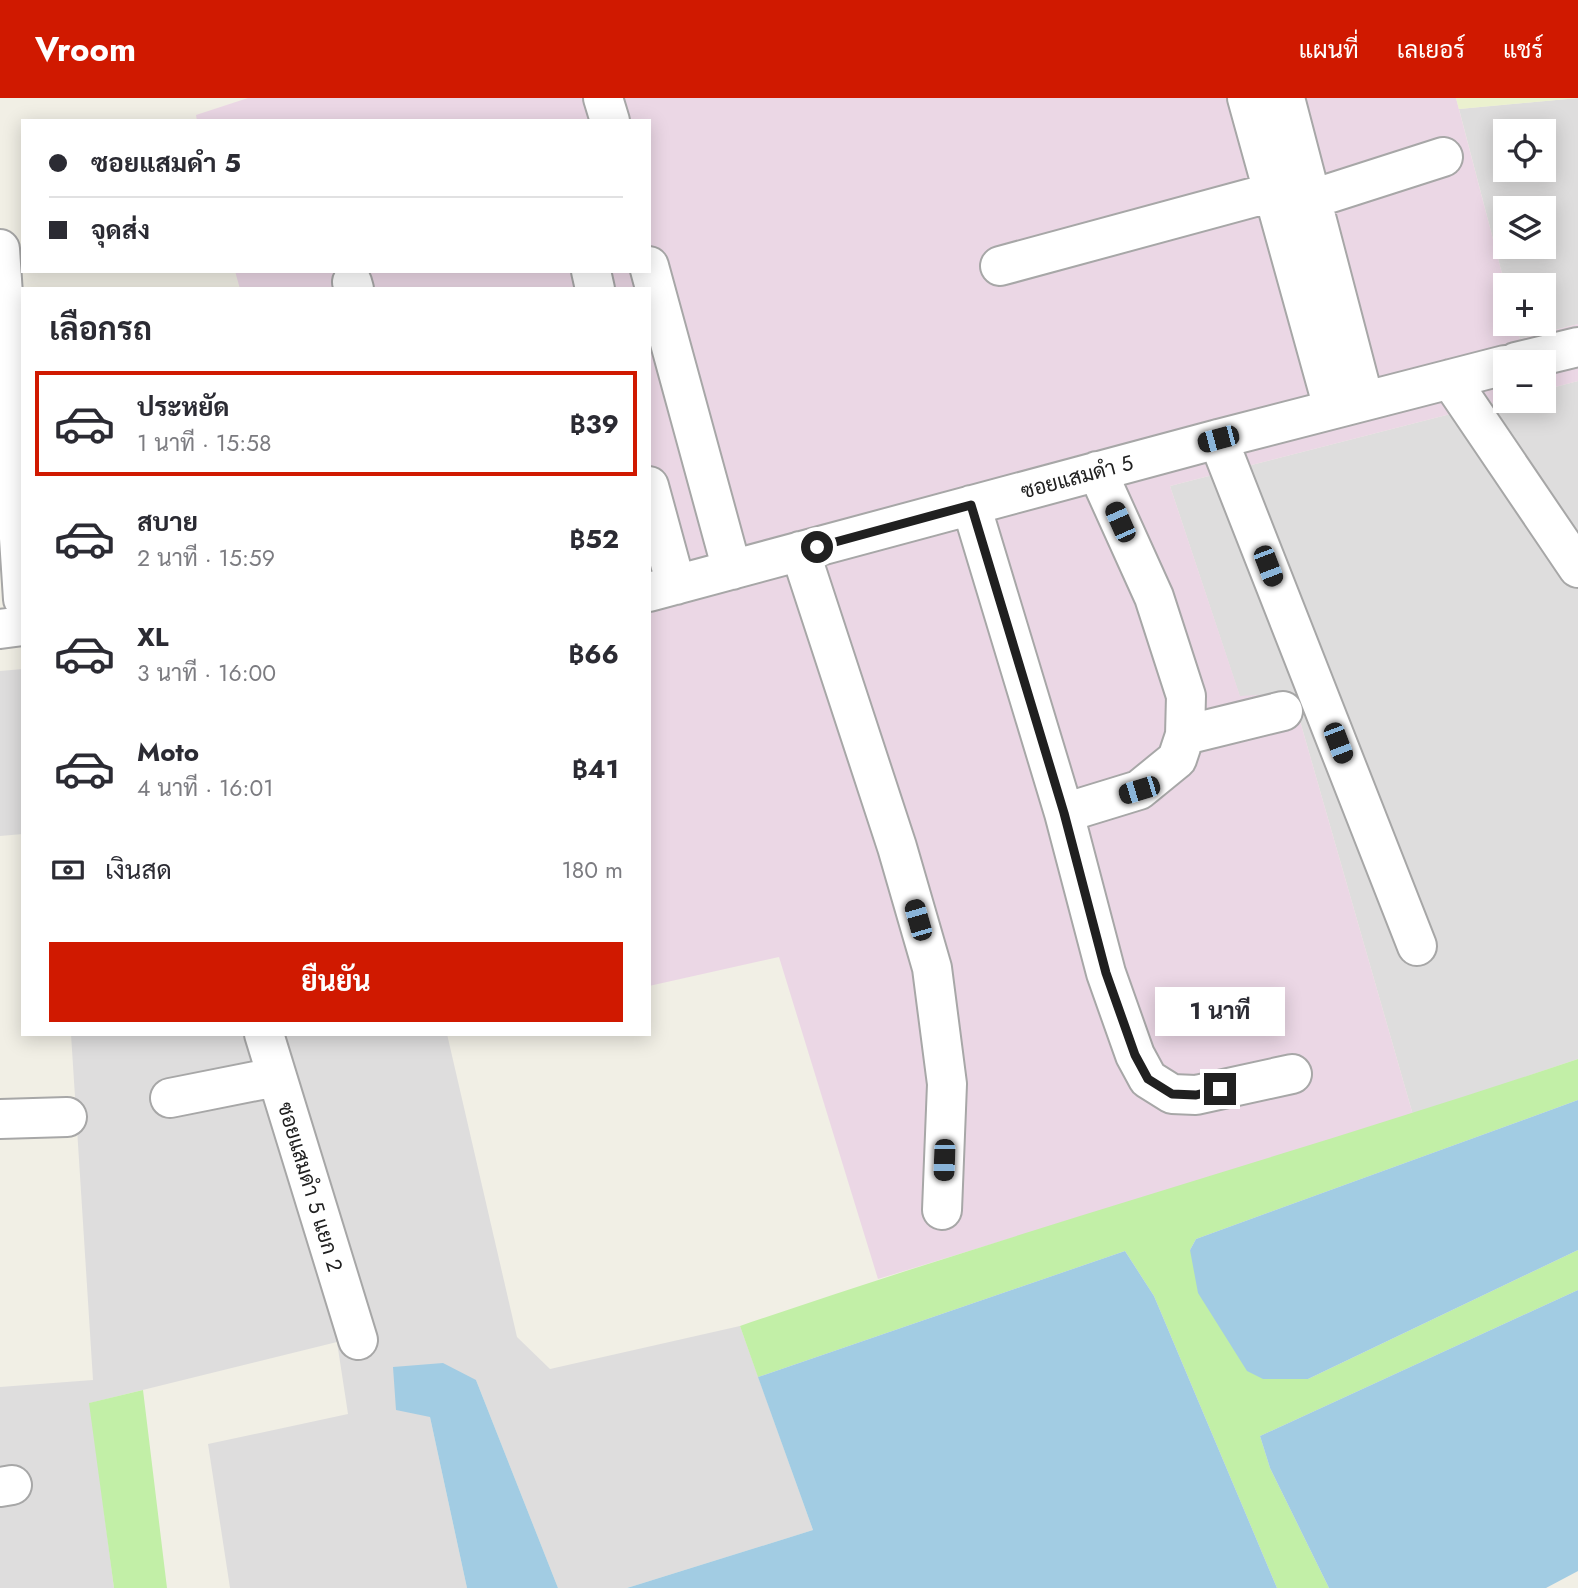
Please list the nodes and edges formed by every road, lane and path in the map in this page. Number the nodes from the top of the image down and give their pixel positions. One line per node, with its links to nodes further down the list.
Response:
1 (603, 98): 4 (street)
2 (1247, 98): 6 (street)
3 (1286, 98): 7 (street)
4 (609, 119)
5 (1443, 157): 7 (street)
6 (1273, 192): 9 (street); 15 (street)
7 (1312, 200): 15 (street)
8 (0, 249): 22 (street)
9 (1000, 266)
10 (651, 273): 23 (street)
11 (1578, 347): 12 (street)
12 (1556, 352)
13 (1493, 368): 14 (street, ซอยแสมดำ 5)
14 (1450, 379): 15 (street, ซอยแสมดำ 5); 21 (street)
15 (1349, 404): 16 (street, ซอยแสมดำ 5)
16 (1218, 439): 17 (street, ซอยแสมดำ 5); 30 (street)
17 (1097, 471): 19 (street, ซอยแสมดำ 5); 28 (street)
18 (651, 501): 24 (street)
19 (971, 505): 20 (street, ซอยแสมดำ 5); 29 (street)
20 (800, 551): 23 (street, ซอยแสมดำ 5); 37 (street)
21 (1578, 568)
22 (21, 569)
23 (732, 570): 24 (street, ซอยแสมดำ 5)
24 (663, 589)
25 (21, 626): 26 (street)
26 (0, 629)
27 (1283, 711): 28 (street)
28 (1185, 735): 29 (street)
29 (1064, 813): 32 (street)
30 (1418, 946)
31 (265, 1036): 33 (street, ซอยแสมดำ 5 แยก 2)
32 (1292, 1074)
33 (276, 1077): 34 (street); 38 (street, ซอยแสมดำ 5 แยก 2)
34 (170, 1098)
35 (67, 1117): 36 (street)
36 (0, 1119)
37 (942, 1210)
38 (358, 1340)

